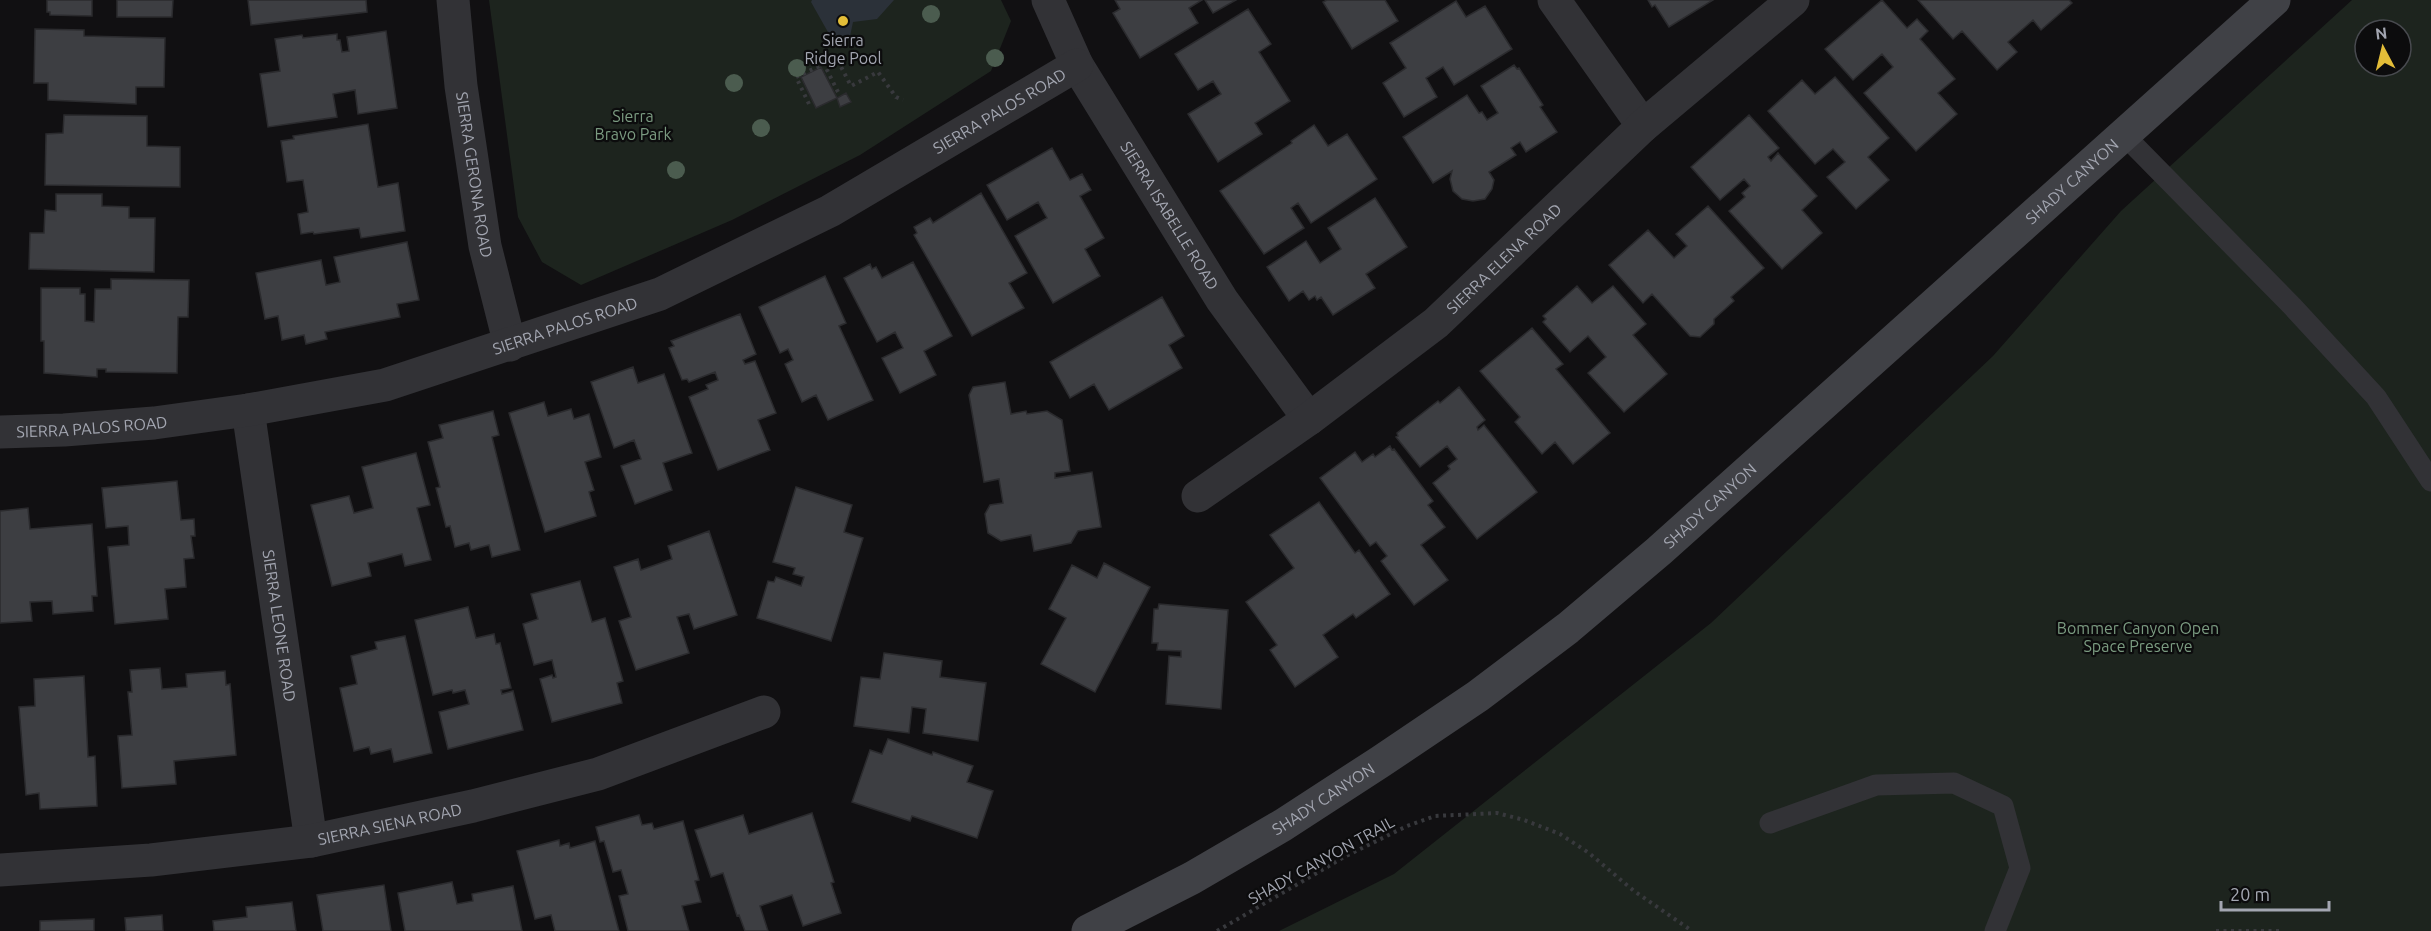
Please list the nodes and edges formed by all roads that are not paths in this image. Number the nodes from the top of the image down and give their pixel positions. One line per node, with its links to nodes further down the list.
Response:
1 (453, 0): 9 (street, SIERRA GERONA ROAD)
2 (1048, 0): 6 (street, SIERRA ISABELLE ROAD)
3 (1554, 0): 7 (street)
4 (1793, 0): 7 (street, SIERRA ELENA ROAD)
5 (2274, 0): 8 (main road, SHADY CANYON)
6 (1077, 65): 9 (street, SIERRA PALOS ROAD); 11 (street, SIERRA ISABELLE ROAD)
7 (1643, 126): 11 (street, SIERRA ELENA ROAD)
8 (2123, 134): 13 (lane); 19 (main road, SHADY CANYON)
9 (510, 345): 10 (street, SIERRA PALOS ROAD)
10 (248, 410): 12 (street, SIERRA PALOS ROAD); 17 (street, SIERRA LEONE ROAD)
11 (1309, 419): 14 (street, SIERRA ELENA ROAD)
12 (0, 432)
13 (2431, 481)
14 (1198, 496)
15 (764, 712): 17 (street, SIERRA SIENA ROAD)
16 (1770, 823): 20 (lane)
17 (311, 842): 18 (street, SIERRA SIENA ROAD)
18 (0, 870)
19 (1088, 931)
20 (1995, 931)

